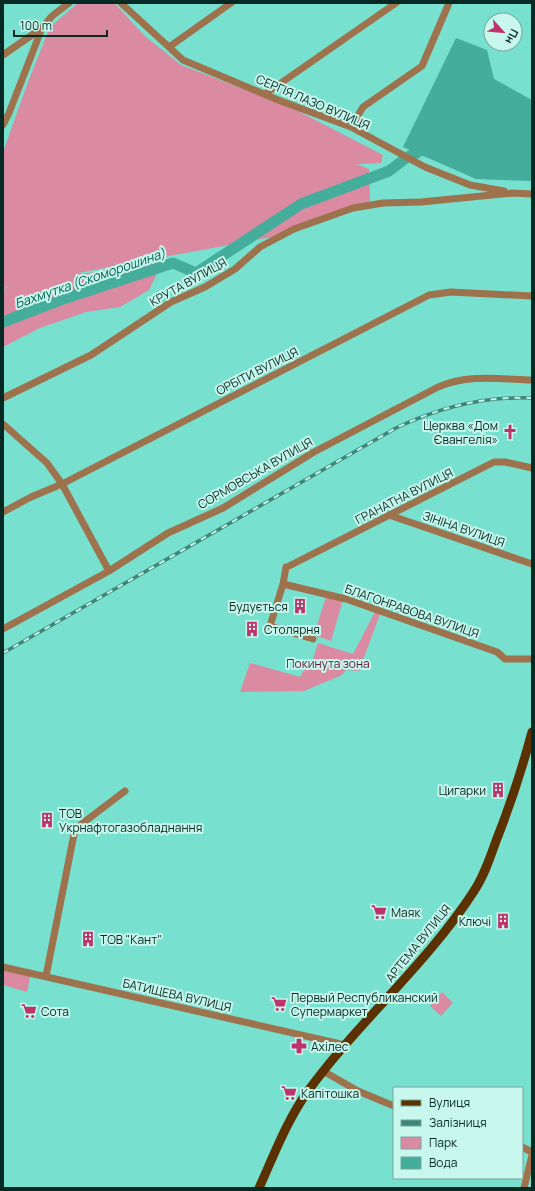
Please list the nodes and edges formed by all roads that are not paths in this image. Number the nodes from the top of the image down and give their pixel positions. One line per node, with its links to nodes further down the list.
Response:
1 (69, 3): 6 (street)
2 (121, 3): 7 (street, СЕРГІЯ ЛАЗО ВУЛИЦЯ)
3 (231, 3): 7 (street)
4 (396, 3): 9 (street)
5 (449, 3): 11 (street)
6 (42, 28): 8 (street); 10 (street)
7 (169, 47): 9 (street, СЕРГІЯ ЛАЗО ВУЛИЦЯ)
8 (3, 55)
9 (265, 94): 11 (street, СЕРГІЯ ЛАЗО ВУЛИЦЯ)
10 (3, 125)
11 (357, 130): 12 (street, СЕРГІЯ ЛАЗО ВУЛИЦЯ)
12 (512, 193): 13 (street, КРУТА ВУЛИЦЯ); 16 (street, КРУТА ВУЛИЦЯ)
13 (532, 194)
14 (532, 296): 19 (street, ОРБІТИ ВУЛИЦЯ)
15 (532, 380): 23 (street, СОРМОВСЬКА ВУЛИЦЯ)
16 (3, 398)
17 (3, 424): 19 (street)
18 (532, 468): 21 (street, ГРАНАТНА ВУЛИЦЯ)
19 (62, 484): 20 (street, ОРБІТИ ВУЛИЦЯ); 23 (street)
20 (3, 512)
21 (389, 515): 22 (street, ЗІНІНА ВУЛИЦЯ); 24 (street, ГРАНАТНА ВУЛИЦЯ)
22 (532, 564)
23 (109, 571): 25 (street, СОРМОВСЬКА ВУЛИЦЯ)
24 (283, 584): 26 (street); 27 (street, БЛАГОНРАВОВА ВУЛИЦЯ)
25 (3, 630)
26 (313, 638)
27 (532, 659)
28 (532, 732): 32 (main road, АРТЕМА ВУЛИЦЯ)
29 (125, 792): 31 (street)
30 (3, 967): 31 (street, БАТИЩЕВА ВУЛИЦЯ)
31 (46, 976): 32 (street, БАТИЩЕВА ВУЛИЦЯ)
32 (345, 1045): 33 (main road, АРТЕМА ВУЛИЦЯ)
33 (323, 1071): 34 (street); 38 (main road, АРТЕМА ВУЛИЦЯ)
34 (393, 1106)
35 (523, 1148): 36 (street)
36 (532, 1152)
37 (532, 1155): 39 (street)
38 (259, 1188)
39 (524, 1188)

